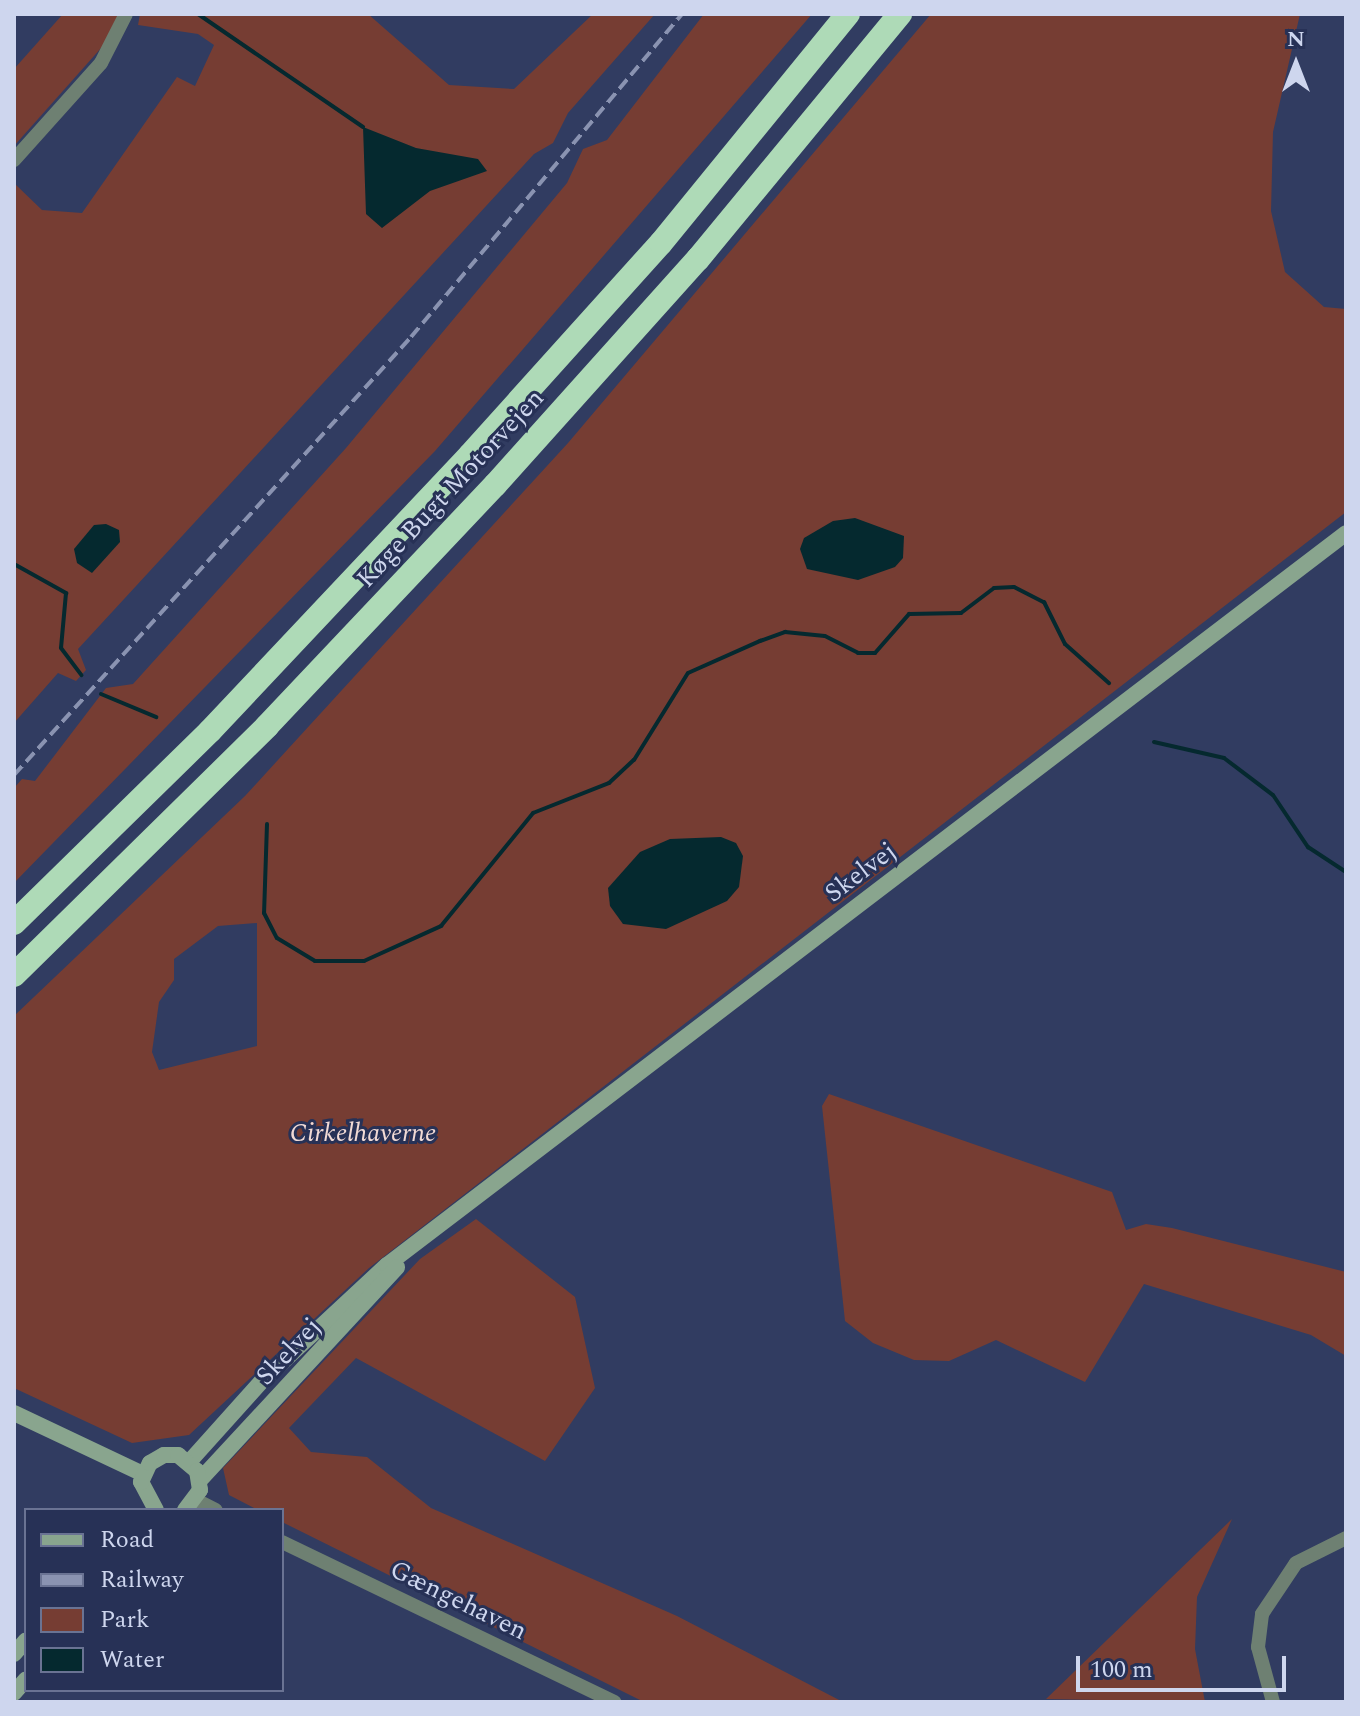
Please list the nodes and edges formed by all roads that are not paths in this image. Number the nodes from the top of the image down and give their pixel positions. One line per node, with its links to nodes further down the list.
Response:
1 (126, 14): 4 (street)
2 (848, 14): 6 (highway, Køge Bugt Motorvejen)
3 (900, 14): 7 (highway, Køge Bugt Motorvejen)
4 (14, 160)
5 (1346, 533): 8 (street, Skelvej)
6 (14, 923)
7 (14, 975)
8 (406, 1252): 10 (street, Skelvej); 12 (street, Skelvej)
9 (14, 1413): 11 (street)
10 (190, 1461): 11 (street); 12 (street)
11 (143, 1474): 14 (street)
12 (200, 1480): 13 (street)
13 (191, 1505)
14 (146, 1507)
15 (1346, 1538): 18 (street)
16 (284, 1543): 17 (street, Gængehaven)
17 (614, 1702)
18 (1273, 1702)

